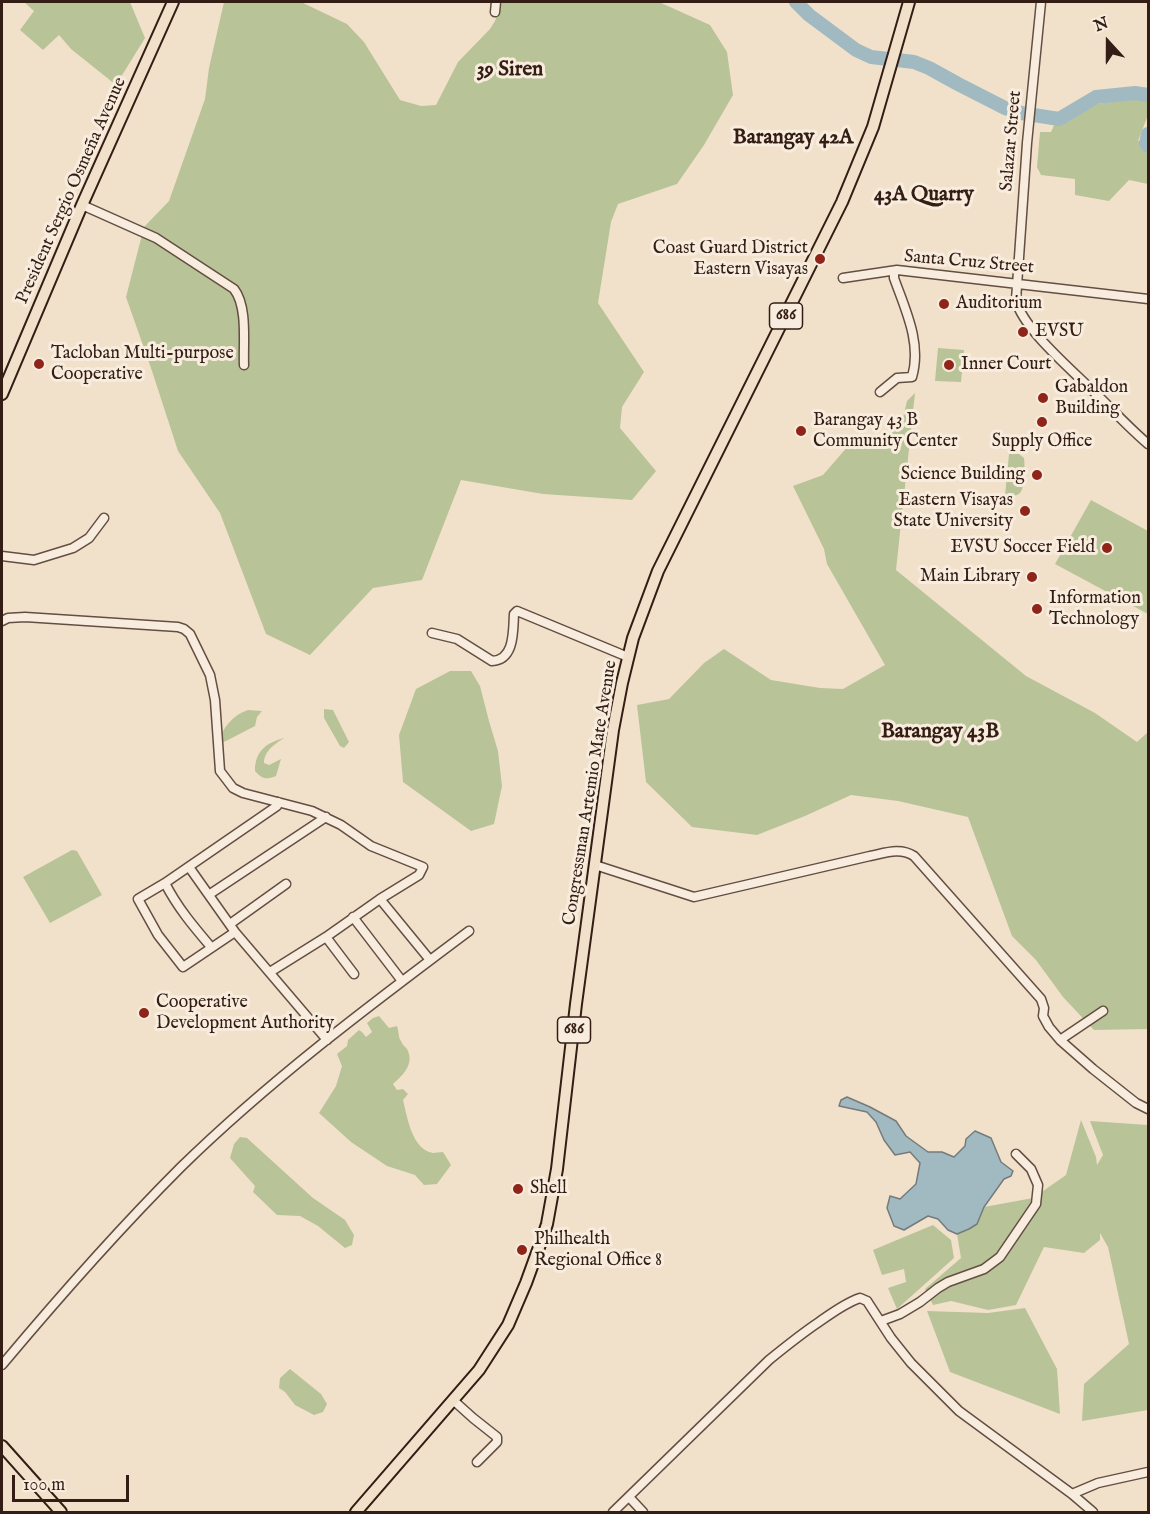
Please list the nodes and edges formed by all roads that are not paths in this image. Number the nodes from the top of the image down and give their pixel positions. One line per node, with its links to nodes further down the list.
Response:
1 (173, 2): 6 (main road, President Sergio Osmeña Avenue)
2 (496, 2): 5 (street)
3 (909, 2): 19 (main road, Congressman Artemio Mate Avenue / 686)
4 (1041, 2): 9 (street, Salazar Street)
5 (495, 12)
6 (82, 205): 11 (street); 13 (main road, President Sergio Osmeña Avenue)
7 (897, 270): 8 (street); 9 (street, Santa Cruz Street); 12 (street, Santa Cruz Street)
8 (843, 278)
9 (1018, 284): 10 (street, Santa Cruz Street); 14 (street, Salazar Street)
10 (1149, 299)
11 (244, 365)
12 (880, 392)
13 (2, 394)
14 (1149, 444)
15 (104, 518): 16 (street)
16 (2, 556)
17 (2, 621): 20 (street)
18 (432, 633): 19 (street)
19 (628, 657): 22 (main road, Congressman Artemio Mate Avenue / 686)
20 (278, 802): 21 (street); 23 (street)
21 (326, 817): 26 (street); 27 (street)
22 (595, 865): 39 (street); 44 (main road, Congressman Artemio Mate Avenue / 686)
23 (189, 867): 24 (street); 26 (street)
24 (165, 883): 32 (street); 32 (street)
25 (286, 884): 29 (street)
26 (210, 894): 29 (street)
27 (380, 898): 28 (street); 33 (street)
28 (353, 917): 31 (street); 36 (street)
29 (233, 928): 32 (street); 34 (street)
30 (469, 931): 33 (street)
31 (326, 937): 34 (street); 35 (street)
32 (212, 947)
33 (430, 960): 36 (street)
34 (270, 972): 38 (street)
35 (354, 974)
36 (402, 981): 38 (street)
37 (1103, 1011): 39 (street)
38 (327, 1040): 43 (street)
39 (1060, 1040): 40 (street)
40 (1149, 1109)
41 (1016, 1154): 42 (street)
42 (881, 1321): 48 (street); 49 (street)
43 (2, 1365)
44 (453, 1400): 46 (street); 51 (main road, Congressman Artemio Mate Avenue / 686)
45 (2, 1446): 50 (main road)
46 (477, 1462)
47 (1149, 1472): 48 (street)
48 (1072, 1494): 54 (street)
49 (629, 1497): 52 (street); 53 (street)
50 (61, 1512)
51 (356, 1512)
52 (613, 1512)
53 (643, 1512)
54 (1093, 1512)

